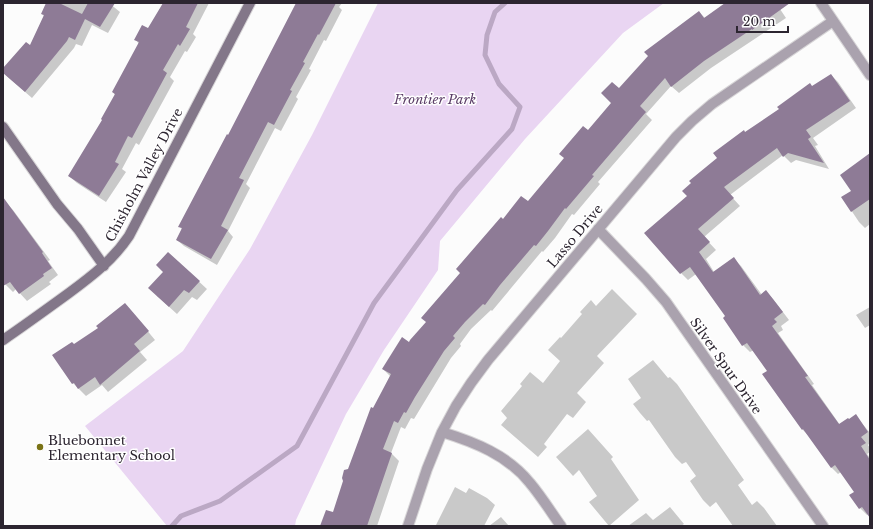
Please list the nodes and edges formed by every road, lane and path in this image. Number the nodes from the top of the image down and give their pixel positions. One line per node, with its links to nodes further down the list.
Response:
1 (250, 3): 7 (street, Chisholm Valley Drive)
2 (821, 3): 3 (street)
3 (833, 21): 4 (street); 6 (street, Lasso Drive)
4 (870, 75)
5 (3, 127): 7 (street)
6 (598, 229): 9 (street, Lasso Drive); 12 (street, Silver Spur Drive)
7 (104, 266): 8 (street, Chisholm Valley Drive)
8 (3, 340)
9 (442, 432): 10 (street, Lasso Drive); 11 (street)
10 (408, 526)
11 (561, 526)
12 (823, 526)

